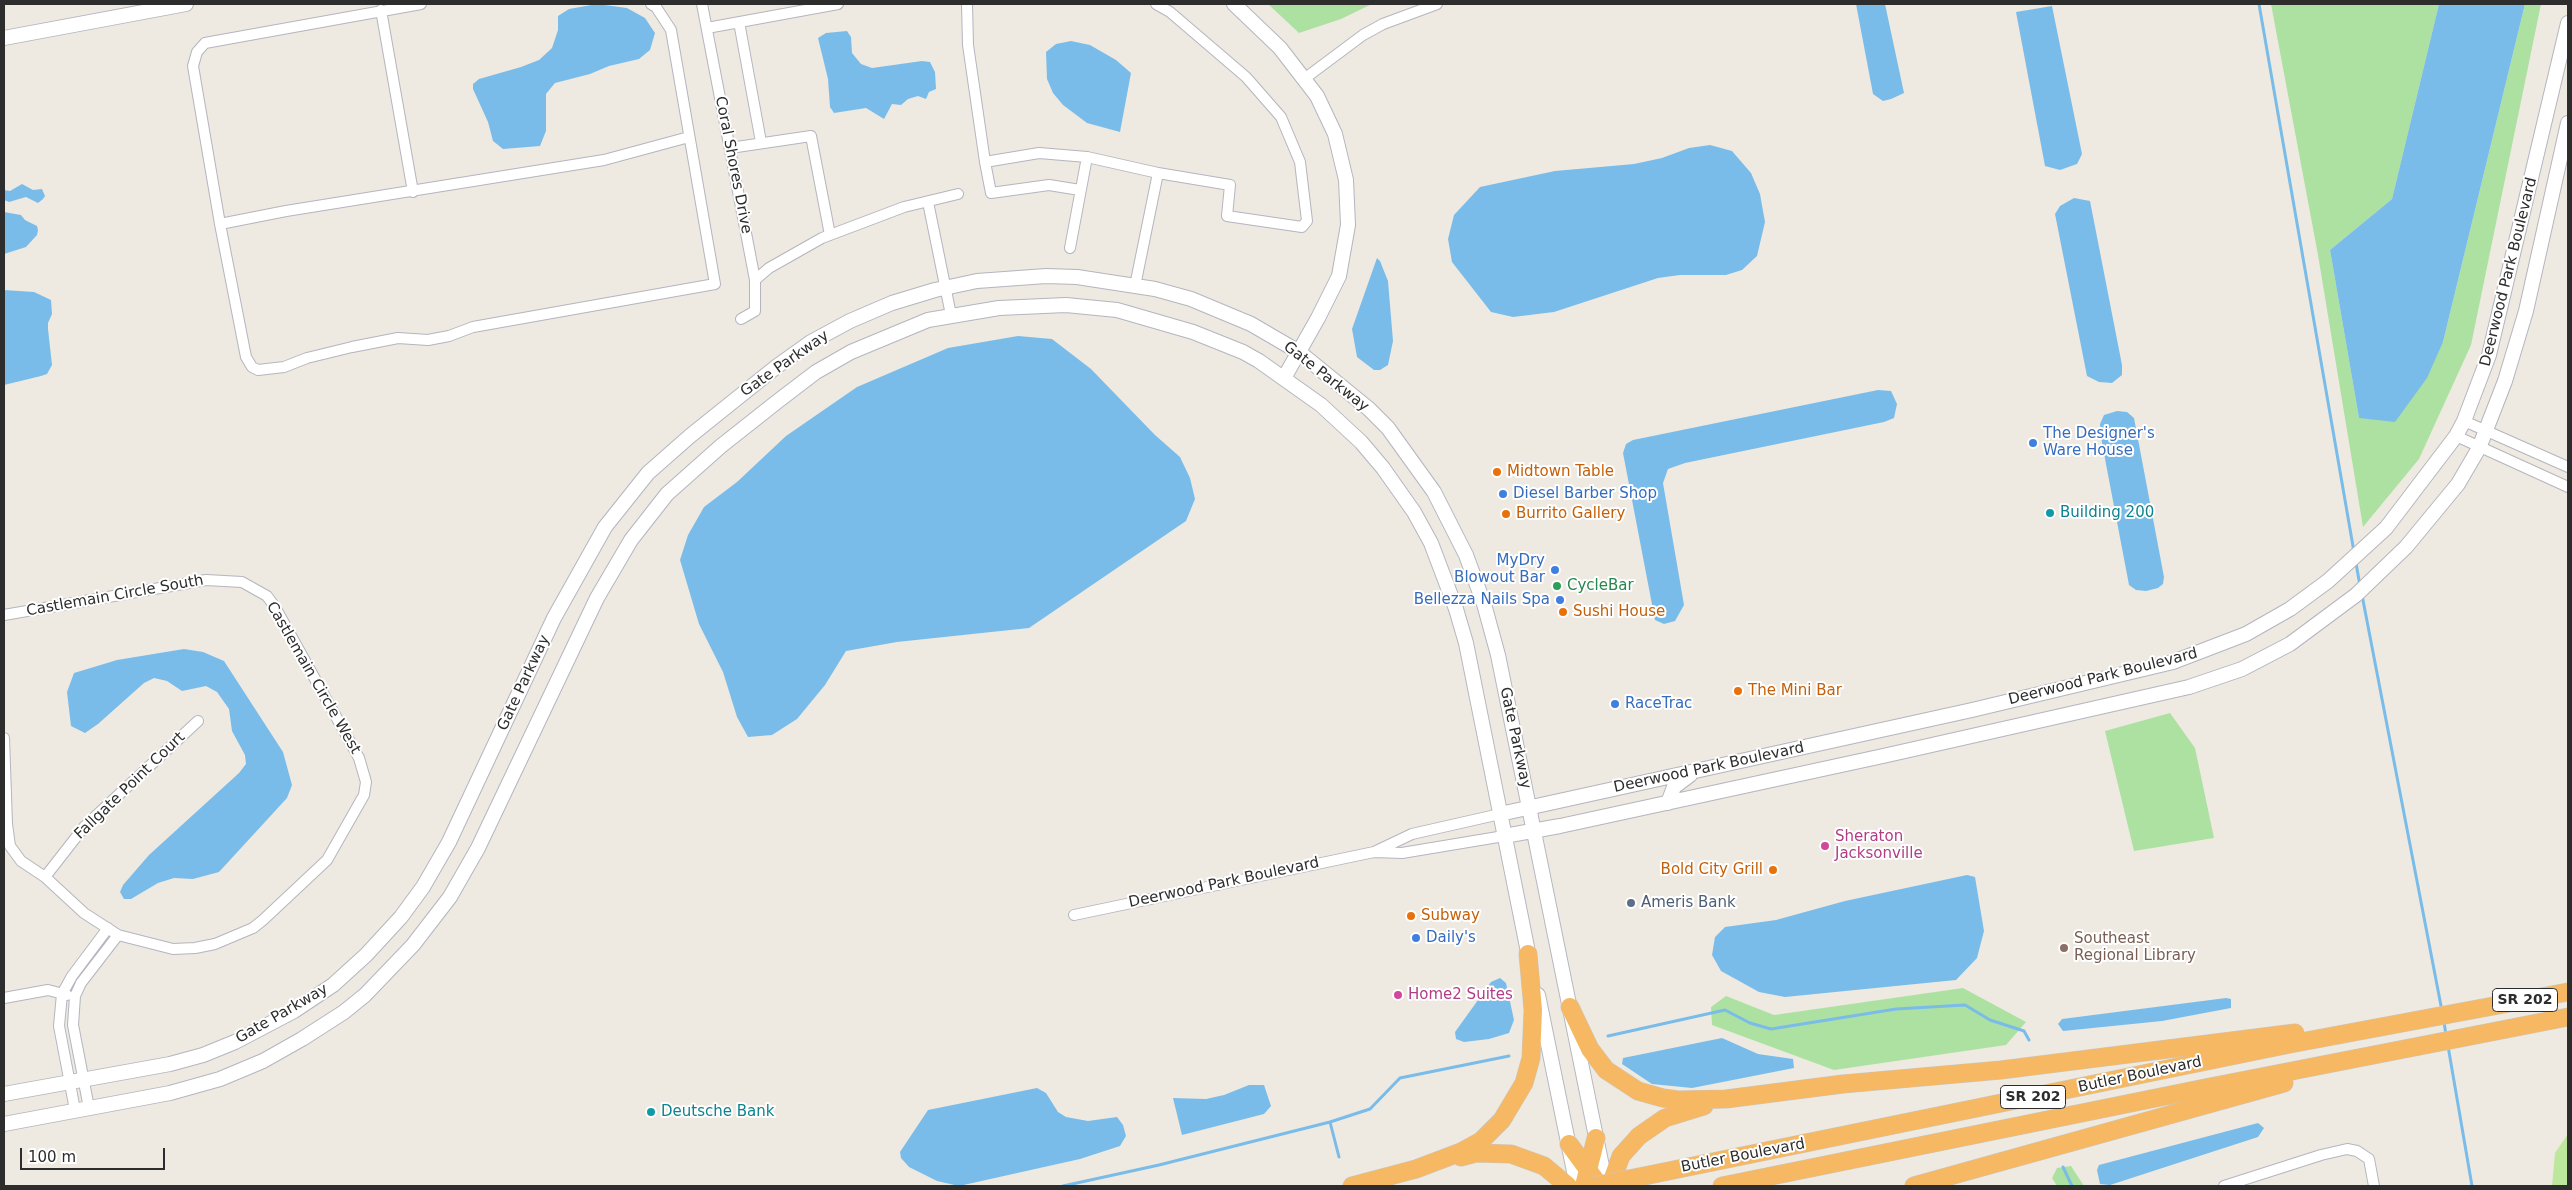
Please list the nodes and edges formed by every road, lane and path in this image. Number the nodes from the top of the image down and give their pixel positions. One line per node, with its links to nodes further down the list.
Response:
1 (186, 4): 14 (main road)
2 (421, 4): 10 (street)
3 (652, 4): 17 (street)
4 (702, 4): 13 (street, Coral Shores Drive)
5 (838, 4): 11 (street)
6 (967, 4): 21 (street)
7 (1156, 4): 22 (street)
8 (1234, 4): 15 (main road)
9 (1437, 4): 15 (street)
10 (381, 10): 24 (street); 27 (street)
11 (739, 22): 13 (street); 18 (street)
12 (2568, 23): 37 (main road, Deerwood Park Boulevard)
13 (707, 28): 19 (street, Coral Shores Drive)
14 (4, 38)
15 (1304, 79): 35 (main road)
16 (2568, 123): 38 (main road, Deerwood Park Boulevard)
17 (689, 137): 24 (street); 27 (street)
18 (760, 142): 19 (street); 28 (street)
19 (730, 148): 30 (street, Coral Shores Drive)
20 (1087, 157): 21 (street); 22 (street); 23 (street)
21 (985, 162): 23 (street)
22 (1158, 174): 31 (street)
23 (1080, 190): 29 (street)
24 (413, 192): 27 (street)
25 (958, 194): 26 (street)
26 (928, 202): 28 (street); 32 (street)
27 (220, 224)
28 (830, 235): 30 (street)
29 (1070, 248)
30 (755, 280): 34 (street, Coral Shores Drive)
31 (1135, 286): 32 (main road, Gate Parkway); 35 (main road, Gate Parkway)
32 (946, 288): 33 (street); 69 (main road, Gate Parkway)
33 (951, 315): 36 (main road, Gate Parkway); 73 (main road, Gate Parkway)
34 (741, 319)
35 (1299, 352): 36 (main road); 49 (main road, Gate Parkway)
36 (1284, 378): 50 (main road, Gate Parkway)
37 (2464, 421): 38 (street); 39 (main road, Deerwood Park Boulevard)
38 (2486, 430): 40 (main road, Deerwood Park Boulevard); 41 (street)
39 (2456, 436): 40 (street); 47 (main road, Deerwood Park Boulevard)
40 (2479, 448): 42 (street); 48 (main road, Deerwood Park Boulevard)
41 (2568, 467)
42 (2568, 487)
43 (255, 589): 44 (street, Castlemain Circle South); 57 (street, Castlemain Circle West)
44 (4, 615)
45 (198, 721): 54 (street, Fallgate Point Court)
46 (4, 738): 54 (street)
47 (1695, 772): 48 (main road); 49 (main road, Deerwood Park Boulevard)
48 (1668, 803): 51 (main road, Deerwood Park Boulevard)
49 (1530, 808): 50 (main road, Deerwood Park Boulevard); 51 (main road, Gate Parkway)
50 (1500, 814): 52 (main road, Gate Parkway); 53 (street, Deerwood Park Boulevard)
51 (1534, 831): 52 (main road, Deerwood Park Boulevard); 63 (main road, Gate Parkway)
52 (1504, 836): 53 (street, Deerwood Park Boulevard); 58 (main road, Gate Parkway)
53 (1374, 852): 55 (street, Deerwood Park Boulevard)
54 (45, 877): 56 (street)
55 (1074, 914)
56 (108, 928): 57 (street); 60 (street)
57 (118, 935): 61 (street)
58 (1528, 954): 76 (main road, Gate Parkway); 77 (highway)
59 (2568, 992): 65 (highway, Butler Boulevard / SR 202)
60 (62, 994): 61 (street); 62 (street); 67 (street)
61 (75, 996): 66 (street)
62 (4, 998)
63 (1570, 1007): 72 (highway); 75 (main road, Gate Parkway)
64 (2568, 1017): 68 (highway, Butler Boulevard / SR 202)
65 (2417, 1019): 72 (highway); 78 (highway, Butler Boulevard / SR 202, bridge)
66 (73, 1025): 67 (street); 69 (street)
67 (59, 1026): 70 (street)
68 (2423, 1044): 85 (highway, Butler Boulevard / SR 202); 86 (highway)
69 (84, 1080): 70 (main road, Gate Parkway); 73 (street)
70 (70, 1082): 71 (main road, Gate Parkway); 73 (street)
71 (4, 1094)
72 (1726, 1099): 84 (highway)
73 (82, 1109): 74 (main road, Gate Parkway)
74 (4, 1124)
75 (1596, 1138): 78 (highway); 83 (main road, Gate Parkway)
76 (1569, 1144): 78 (highway); 81 (main road, Gate Parkway)
77 (1416, 1169): 79 (highway); 80 (highway)
78 (1589, 1181): 82 (highway)
79 (1352, 1186)
80 (1568, 1186)
81 (1577, 1186)
82 (1600, 1186)
83 (1606, 1186)
84 (1610, 1186)
85 (1722, 1186)
86 (1914, 1186)
87 (2224, 1186): 88 (street)
88 (2374, 1186)

